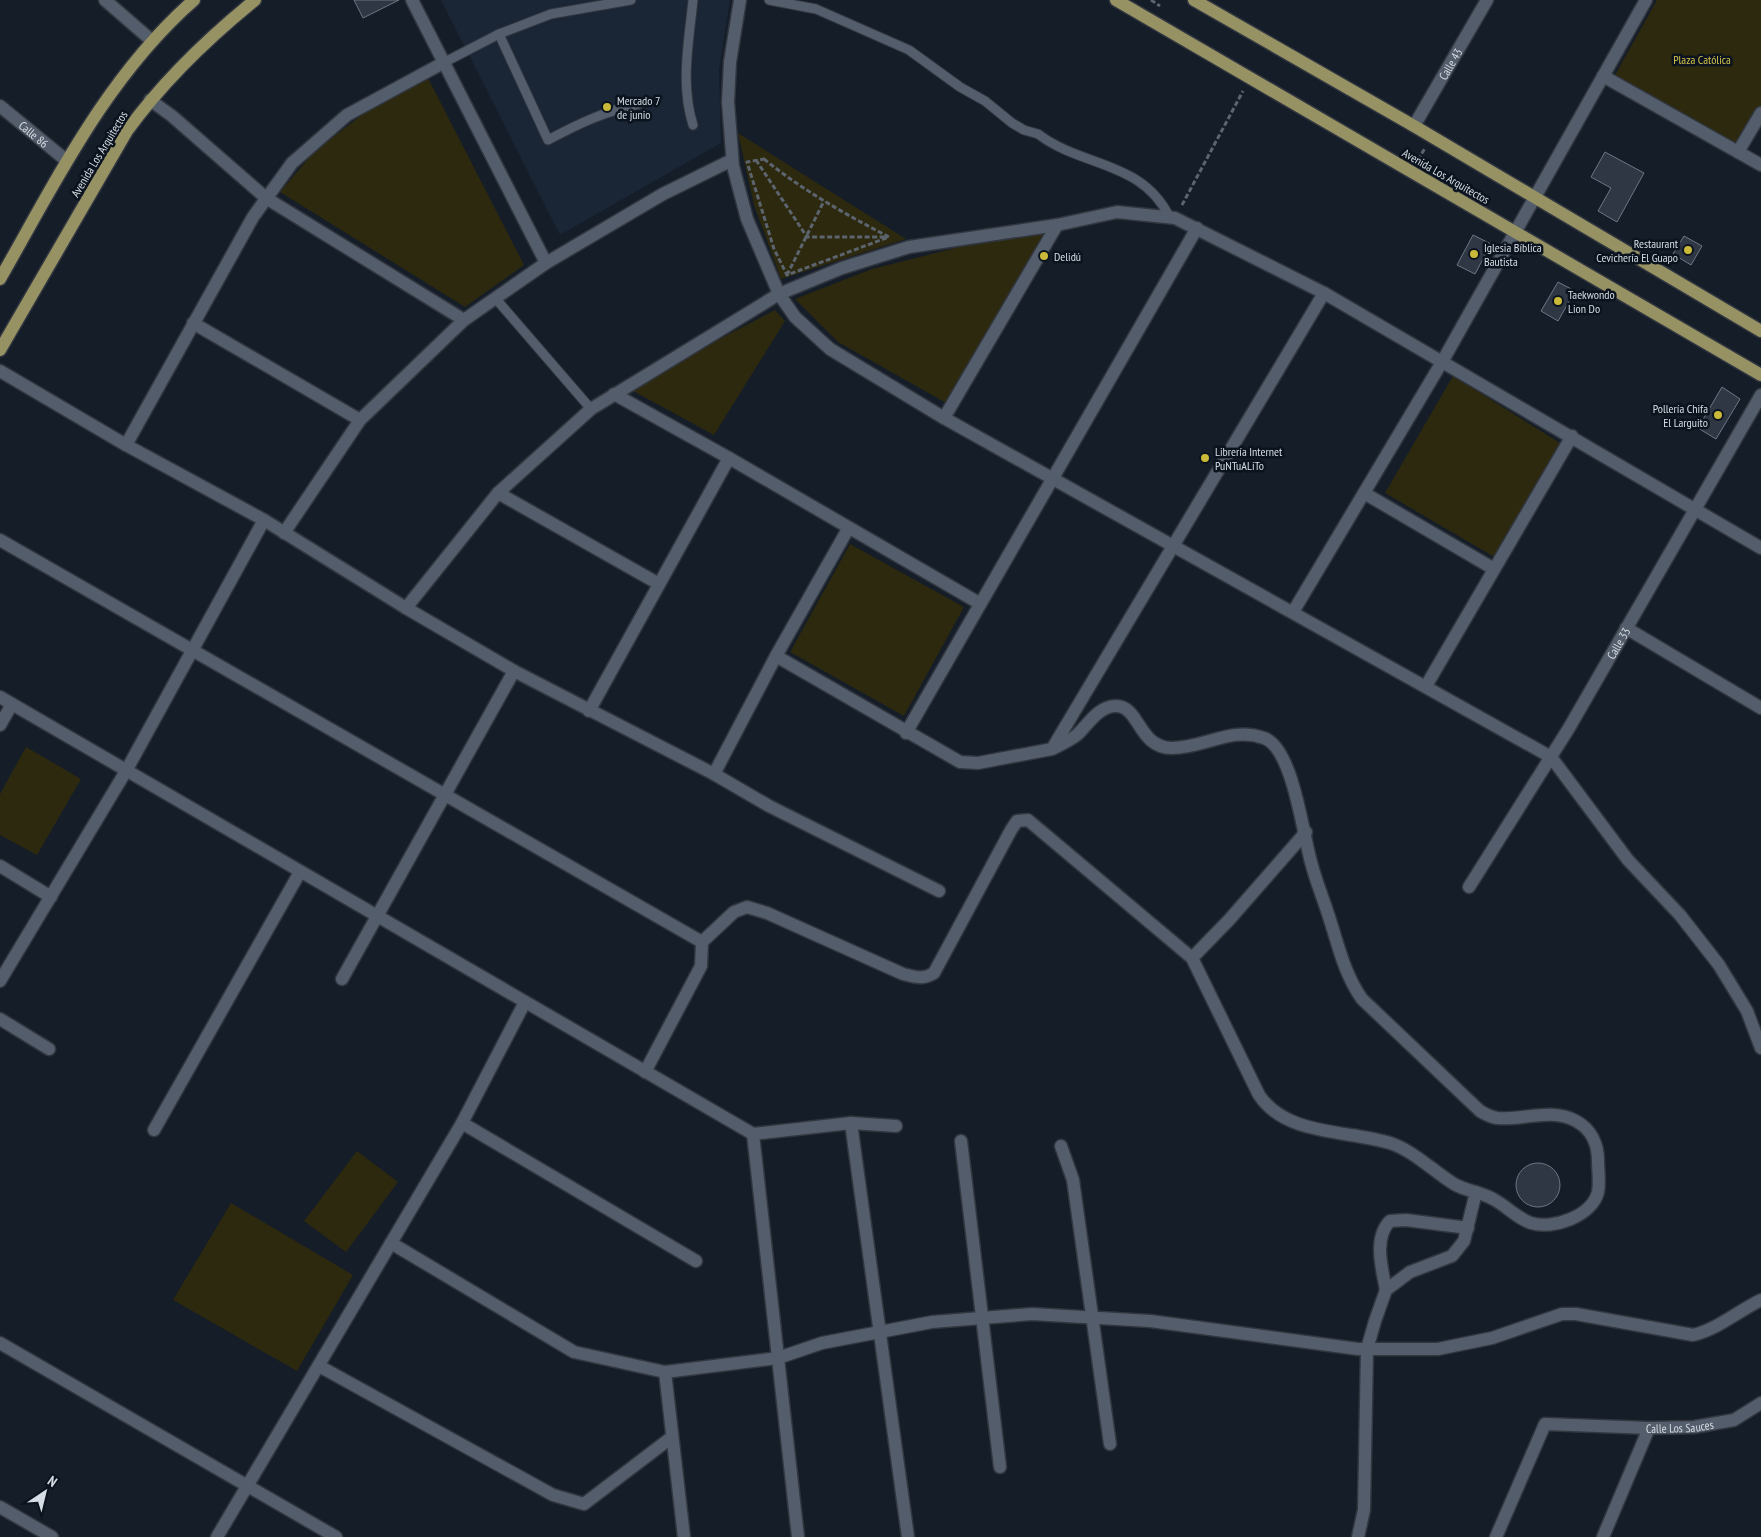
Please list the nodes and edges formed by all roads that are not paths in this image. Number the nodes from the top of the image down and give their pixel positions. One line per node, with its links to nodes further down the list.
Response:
1 (106, 0): 14 (street)
2 (194, 0): 14 (main road, Avenida Los Arquitectos)
3 (255, 0): 17 (main road, Avenida Los Arquitectos)
4 (412, 0): 15 (street)
5 (631, 0): 13 (lane)
6 (693, 0): 21 (lane)
7 (740, 0): 24 (street)
8 (769, 0): 29 (lane)
9 (1116, 0): 32 (main road, Avenida Los Arquitectos)
10 (1194, 0): 22 (main road)
11 (1646, 0): 16 (street)
12 (1482, 2): 22 (street, Calle 43)
13 (499, 34): 15 (lane); 18 (lane)
14 (151, 40): 25 (main road, Avenida Los Arquitectos)
15 (443, 63): 27 (street); 33 (street)
16 (1603, 76): 23 (street); 28 (street)
17 (150, 100): 27 (street); 41 (main road, Avenida Los Arquitectos)
18 (638, 104)
19 (0, 106): 25 (street, Calle 86)
20 (1761, 113): 23 (street)
21 (692, 125)
22 (1414, 126): 28 (main road)
23 (1738, 152): 26 (street)
24 (732, 160): 33 (street); 36 (street)
25 (68, 161): 34 (main road, Avenida Los Arquitectos)
26 (1761, 165)
27 (266, 198): 38 (street); 39 (street)
28 (1535, 198): 32 (street); 40 (main road)
29 (1172, 218): 30 (street); 31 (street)
30 (1057, 225): 36 (street); 48 (street)
31 (1197, 228): 35 (street); 53 (street)
32 (1514, 231): 42 (street); 44 (main road, Avenida Los Arquitectos)
33 (546, 263): 37 (street)
34 (0, 279)
35 (1324, 293): 42 (street); 61 (street)
36 (779, 294): 45 (street); 48 (street)
37 (496, 299): 38 (street); 47 (lane)
38 (464, 320): 49 (street)
39 (193, 323): 49 (street); 51 (street)
40 (1761, 331)
41 (0, 350)
42 (1442, 362): 50 (street); 55 (street)
43 (0, 371): 51 (street)
44 (1761, 375)
45 (614, 394): 47 (street); 52 (street)
46 (1761, 395): 56 (street, Calle 33)
47 (591, 409): 54 (street)
48 (944, 418): 53 (street)
49 (360, 420): 59 (street)
50 (1572, 436): 56 (street); 63 (street)
51 (126, 445): 57 (street)
52 (729, 458): 58 (street); 64 (street)
53 (1052, 478): 61 (street); 65 (street)
54 (498, 493): 64 (street); 66 (street)
55 (1364, 493): 63 (street); 67 (street)
56 (1696, 509): 62 (street); 68 (street, Calle 33)
57 (264, 520): 59 (street); 69 (street)
58 (848, 529): 65 (street); 70 (street)
59 (284, 533): 66 (street)
60 (0, 540): 69 (street)
61 (1173, 545): 67 (street); 79 (street)
62 (1761, 548)
63 (1494, 569): 72 (street)
64 (659, 584): 76 (street)
65 (979, 603): 78 (street)
66 (406, 608): 71 (street)
67 (1293, 612): 72 (street)
68 (1626, 628): 75 (street); 80 (street, Calle 33)
69 (191, 650): 81 (street); 83 (street)
70 (776, 656): 78 (street); 82 (street)
71 (514, 671): 76 (street); 83 (street)
72 (1426, 686): 80 (street)
73 (0, 697): 74 (street)
74 (12, 704): 77 (street); 81 (street)
75 (1761, 708)
76 (589, 711): 82 (street)
77 (0, 725)
78 (906, 733): 79 (street)
79 (1052, 749): 84 (street)
80 (1551, 757): 87 (street, Calle 33); 97 (street)
81 (126, 771): 86 (street); 89 (street)
82 (714, 774): 88 (street)
83 (446, 795): 90 (street); 91 (street)
84 (1306, 832): 92 (street); 107 (street)
85 (0, 866): 89 (street)
86 (300, 872): 90 (street); 103 (street)
87 (1469, 887)
88 (939, 891)
89 (51, 896): 94 (street)
90 (377, 916): 93 (street); 95 (street)
91 (702, 942): 92 (street); 99 (street)
92 (1192, 958): 107 (street)
93 (342, 979)
94 (0, 981)
95 (525, 1002): 99 (street); 100 (street)
96 (0, 1018): 98 (street)
97 (1761, 1048)
98 (49, 1049)
99 (645, 1072): 104 (street)
100 (462, 1122): 109 (street); 110 (street)
101 (851, 1123): 102 (street); 104 (street); 115 (street)
102 (896, 1126)
103 (154, 1130)
104 (753, 1134): 118 (street)
105 (960, 1141): 114 (street)
106 (1061, 1146): 113 (street)
107 (1476, 1192): 108 (street)
108 (1468, 1228): 111 (street); 111 (street)
109 (391, 1243): 119 (street); 120 (street)
110 (696, 1262)
111 (1386, 1290): 117 (street)
112 (1761, 1300): 117 (street)
113 (1093, 1317): 114 (street); 117 (street); 124 (street)
114 (982, 1318): 115 (street); 125 (street)
115 (880, 1332): 118 (street); 133 (street)
116 (0, 1343): 126 (street)
117 (1367, 1348): 134 (street)
118 (778, 1358): 120 (street); 132 (street)
119 (319, 1366): 123 (street); 126 (street)
120 (665, 1372): 123 (street)
121 (1761, 1403): 122 (street, Calle Los Sauces)
122 (1649, 1428): 135 (street); 136 (street, Calle Los Sauces)
123 (672, 1437): 131 (street)
124 (1110, 1444)
125 (1000, 1467)
126 (247, 1486): 129 (street); 130 (street)
127 (0, 1507): 128 (street)
128 (52, 1537)
129 (217, 1537)
130 (336, 1537)
131 (684, 1537)
132 (798, 1537)
133 (908, 1537)
134 (1358, 1537)
135 (1496, 1537)
136 (1603, 1537)

